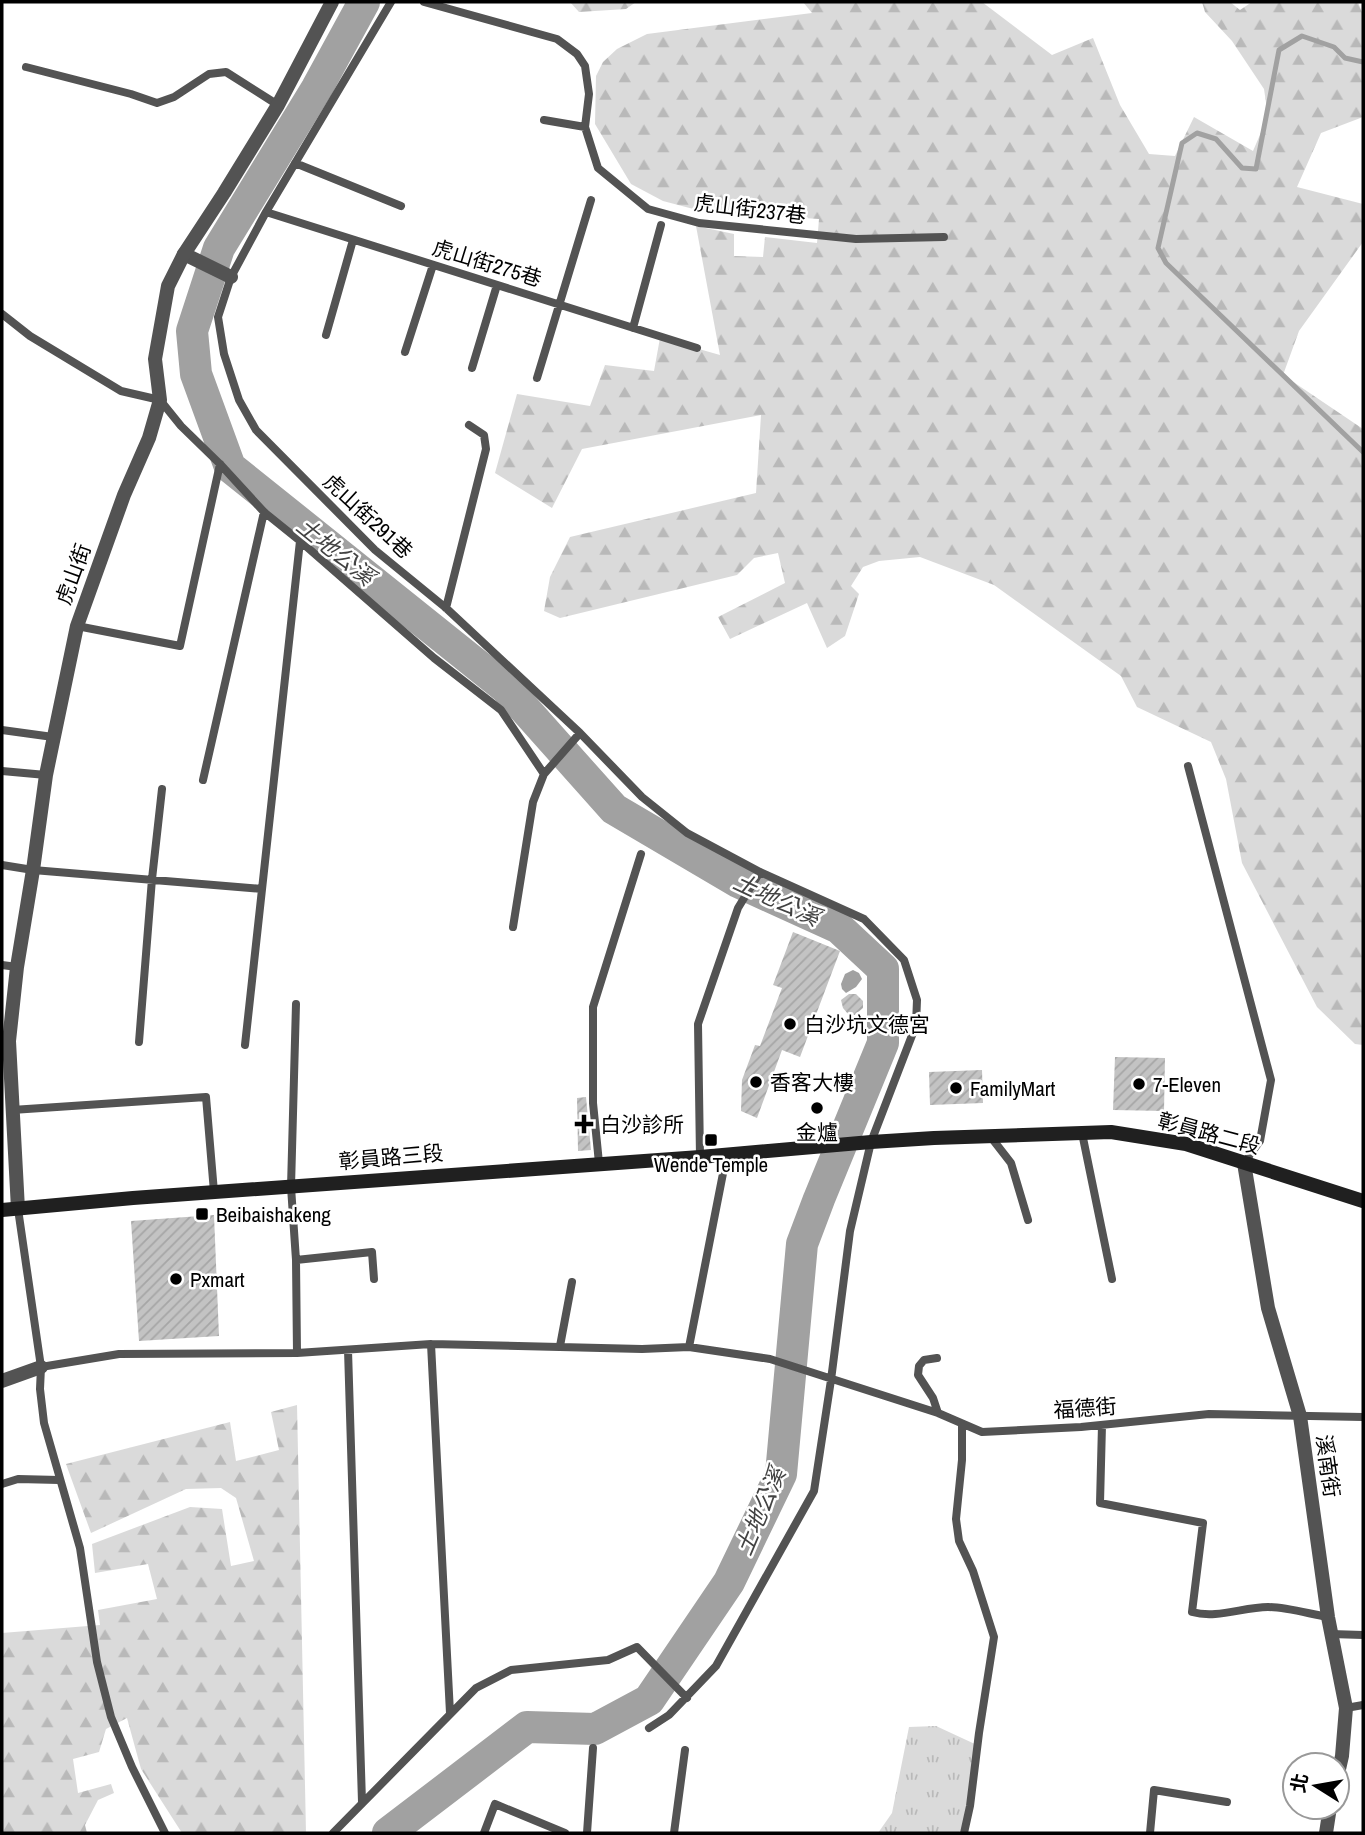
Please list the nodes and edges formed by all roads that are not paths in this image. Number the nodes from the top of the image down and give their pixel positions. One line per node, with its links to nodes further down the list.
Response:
1 (332, 2): 5 (street, 虎山街)
2 (391, 2): 8 (lane, 虎山街291巷)
3 (424, 2): 7 (lane, 虎山街237巷)
4 (26, 68): 5 (lane)
5 (278, 105): 15 (street, 虎山街)
6 (544, 120): 7 (lane)
7 (585, 127): 13 (lane, 虎山街237巷)
8 (295, 163): 10 (lane); 11 (lane, 虎山街291巷)
9 (591, 200): 19 (lane)
10 (401, 206)
11 (266, 212): 14 (lane, 虎山街275巷); 17 (lane, 虎山街291巷)
12 (661, 225): 21 (lane)
13 (944, 237)
14 (354, 240): 16 (lane, 虎山街275巷); 22 (lane)
15 (184, 254): 17 (street); 27 (street, 虎山街)
16 (433, 265): 18 (lane, 虎山街275巷); 24 (lane)
17 (231, 277): 32 (lane, 虎山街291巷)
18 (497, 285): 19 (lane, 虎山街275巷); 25 (lane)
19 (560, 305): 21 (lane, 虎山街275巷); 26 (lane)
20 (2, 314): 27 (lane)
21 (632, 328): 23 (lane, 虎山街275巷)
22 (326, 335)
23 (697, 348)
24 (405, 352)
25 (472, 368)
26 (537, 378)
27 (160, 400): 29 (lane); 33 (street, 虎山街)
28 (469, 425): 32 (lane)
29 (220, 464): 30 (lane); 33 (lane)
30 (264, 512): 31 (lane); 41 (lane)
31 (300, 541): 39 (lane); 48 (lane)
32 (446, 608): 35 (lane, 虎山街291巷)
33 (77, 626): 36 (street, 虎山街)
34 (2, 730): 36 (lane)
35 (580, 733): 39 (lane); 46 (lane, 虎山街291巷)
36 (53, 737): 40 (street, 虎山街)
37 (1188, 766): 61 (lane)
38 (2, 771): 40 (lane)
39 (544, 774): 49 (lane)
40 (46, 775): 45 (street, 虎山街)
41 (203, 780)
42 (162, 789): 47 (lane)
43 (641, 854): 60 (lane)
44 (2, 865): 45 (lane)
45 (33, 870): 47 (lane); 50 (street, 虎山街)
46 (758, 875): 57 (lane, 虎山街291巷); 59 (lane)
47 (152, 879): 48 (lane); 52 (lane)
48 (262, 888): 53 (lane)
49 (513, 927)
50 (9, 966): 54 (street, 虎山街)
51 (296, 1004): 62 (lane)
52 (139, 1042)
53 (245, 1045)
54 (12, 1110): 63 (lane); 65 (street, 虎山街)
55 (1083, 1133): 56 (main road, 彰員路二段); 61 (main road, 彰員路二段); 70 (lane)
56 (990, 1136): 57 (main road, 彰員路二段); 67 (lane)
57 (871, 1142): 58 (main road, 彰員路三段); 79 (lane, 虎山街291巷)
58 (727, 1153): 59 (main road, 彰員路三段); 74 (lane)
59 (699, 1157): 60 (main road, 彰員路三段)
60 (598, 1163): 62 (main road, 彰員路三段)
61 (1244, 1163): 64 (main road, 彰員路二段); 82 (street, 溪南街)
62 (291, 1187): 63 (main road, 彰員路三段); 68 (lane)
63 (214, 1192): 65 (main road, 彰員路三段)
64 (1363, 1201)
65 (19, 1209): 66 (main road, 彰員路三段); 78 (lane)
66 (2, 1210)
67 (1028, 1220)
68 (296, 1260): 69 (lane); 76 (lane)
69 (374, 1279)
70 (1112, 1279)
71 (572, 1282): 73 (lane)
72 (431, 1343): 73 (lane, 福德街); 75 (lane, 福德街); 94 (lane)
73 (560, 1346): 74 (lane, 福德街)
74 (689, 1347): 79 (lane, 福德街)
75 (348, 1350): 76 (lane, 福德街); 99 (lane)
76 (297, 1353): 78 (lane, 福德街)
77 (937, 1358): 81 (lane)
78 (41, 1367): 80 (street); 86 (lane)
79 (831, 1380): 81 (lane, 福德街); 91 (lane, 虎山街291巷)
80 (2, 1381)
81 (938, 1413): 84 (lane, 福德街)
82 (1300, 1416): 83 (lane, 福德街); 85 (lane, 福德街); 88 (street, 溪南街)
83 (1363, 1417)
84 (962, 1423): 85 (lane, 福德街); 107 (lane)
85 (1102, 1425): 88 (lane)
86 (59, 1480): 87 (lane); 101 (lane)
87 (2, 1484)
88 (1328, 1617): 89 (street, 溪南街)
89 (1331, 1634): 90 (lane); 93 (street, 溪南街)
90 (1363, 1635)
91 (687, 1698): 94 (lane); 95 (lane, 虎山街291巷)
92 (1363, 1705): 93 (lane)
93 (1346, 1709): 98 (street, 溪南街)
94 (450, 1713): 99 (lane)
95 (649, 1728)
96 (593, 1748): 105 (lane)
97 (685, 1751): 106 (lane)
98 (1342, 1751)
99 (362, 1802): 102 (lane)
100 (1227, 1802): 108 (lane)
101 (165, 1833)
102 (333, 1833)
103 (484, 1833): 104 (lane)
104 (565, 1833)
105 (587, 1833)
106 (674, 1833)
107 (964, 1833)
108 (1150, 1833)

